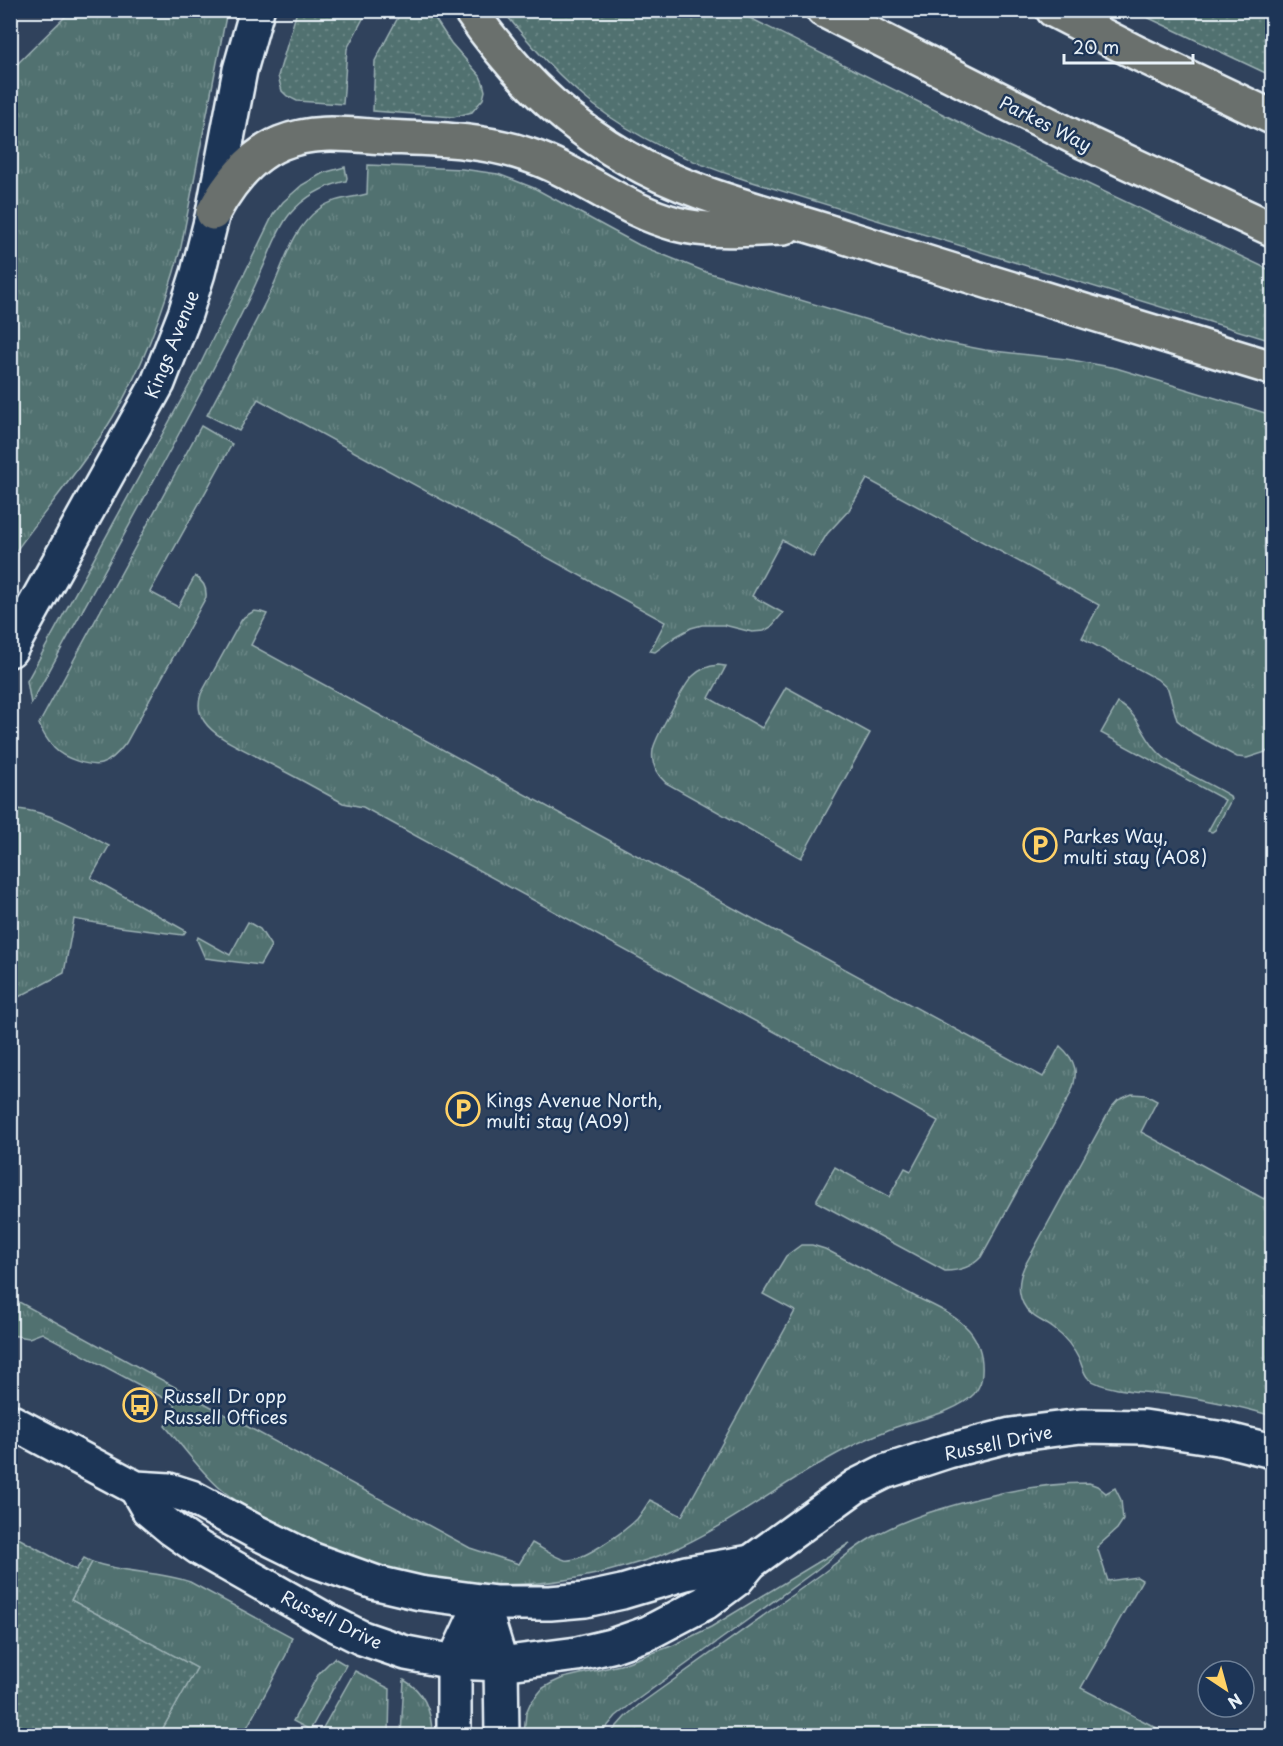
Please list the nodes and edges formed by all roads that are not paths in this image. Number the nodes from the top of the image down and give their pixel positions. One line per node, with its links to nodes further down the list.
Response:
1 (257, 10): 6 (street, Kings Avenue)
2 (470, 10): 7 (main road)
3 (823, 10): 8 (main road, Parkes Way)
4 (1053, 10): 5 (main road)
5 (1272, 117)
6 (213, 213): 7 (main road); 10 (street, Kings Avenue)
7 (816, 228): 9 (main road)
8 (1272, 229)
9 (1272, 368)
10 (21, 622): 11 (street, Kings Avenue)
11 (10, 650)
12 (10, 1421): 14 (street, Russell Drive)
13 (1272, 1451): 15 (street, Russell Drive)
14 (136, 1488): 16 (street, Russell Drive); 17 (street, Russell Drive)
15 (751, 1562): 16 (street, Russell Drive); 18 (street, Russell Drive)
16 (482, 1602): 17 (street); 18 (street)
17 (454, 1662): 18 (street, Russell Drive); 19 (street)
18 (501, 1664): 20 (street)
19 (454, 1736)
20 (502, 1736)

